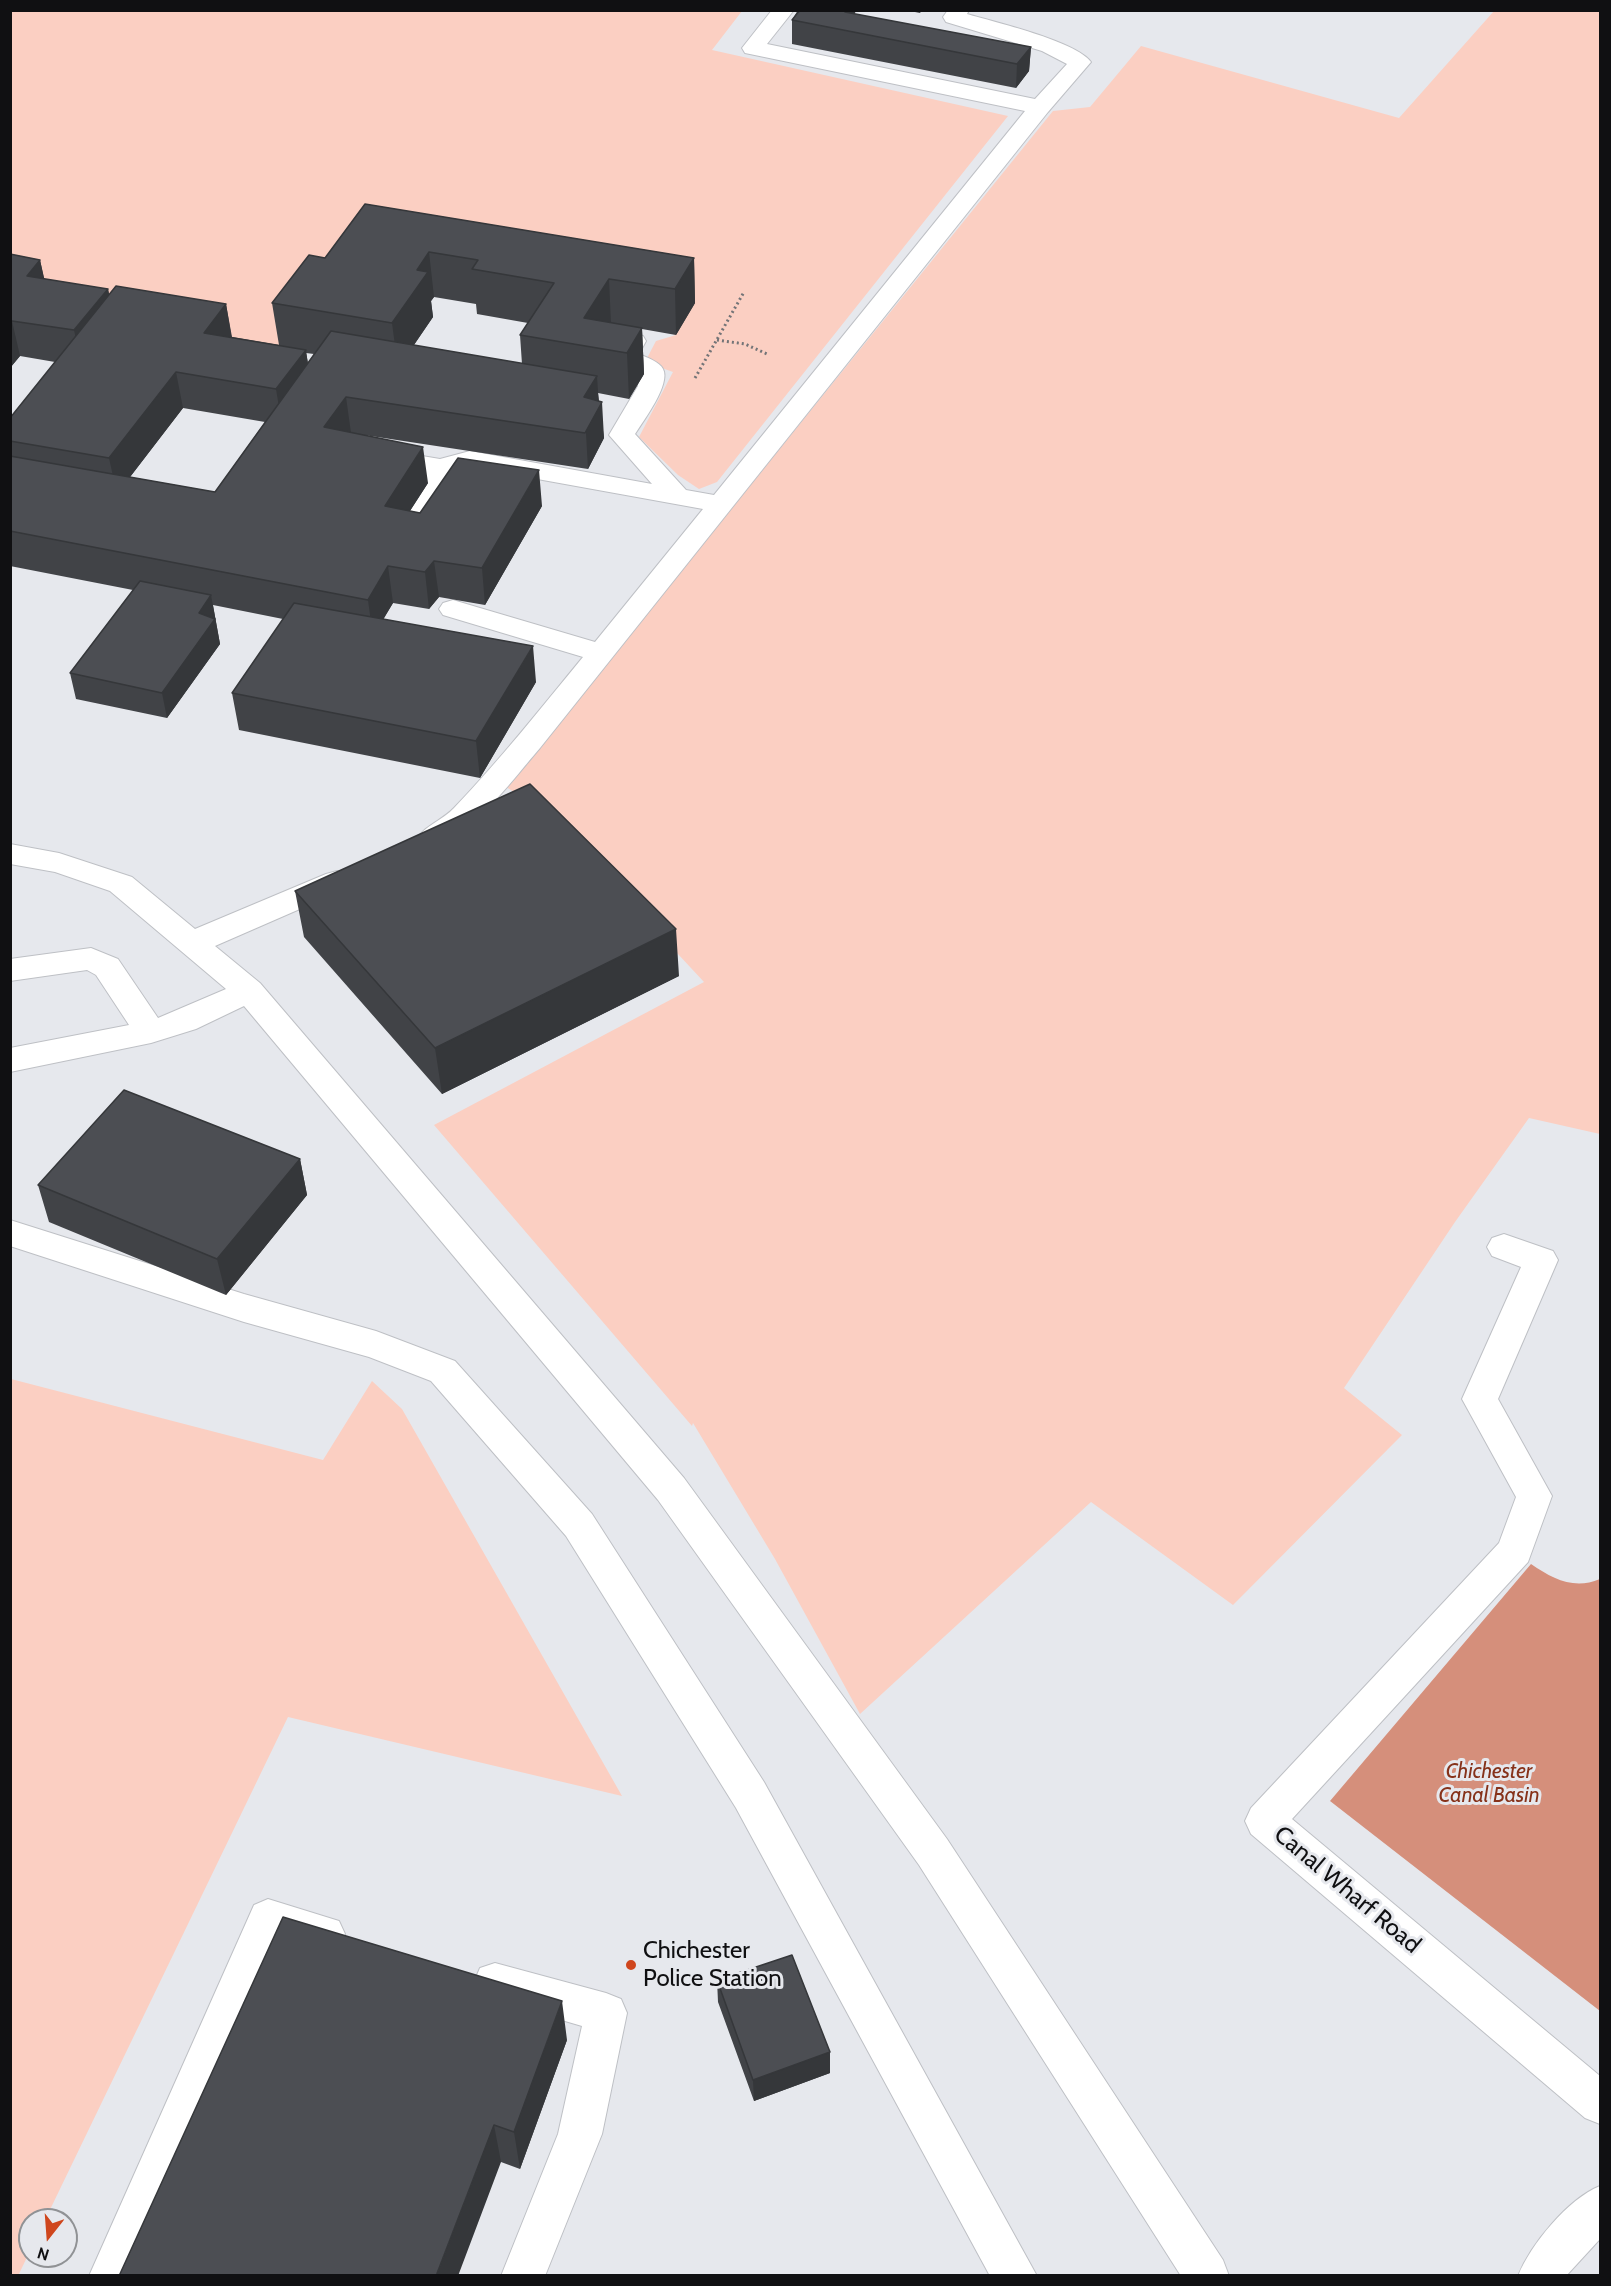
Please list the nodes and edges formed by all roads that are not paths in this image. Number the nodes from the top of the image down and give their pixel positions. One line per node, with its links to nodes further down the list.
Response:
1 (784, 10): 3 (street)
2 (959, 10): 3 (street)
3 (1040, 107): 8 (street)
4 (634, 341): 7 (street)
5 (360, 447): 6 (street)
6 (441, 467): 7 (street); 9 (street)
7 (678, 497): 8 (street)
8 (721, 504): 11 (street)
9 (411, 535)
10 (453, 609): 11 (street)
11 (601, 653): 12 (street)
12 (408, 852)
13 (10, 854): 15 (street)
14 (355, 873): 15 (street)
15 (190, 944): 17 (street)
16 (10, 970): 18 (street)
17 (249, 991): 18 (street); 29 (street)
18 (151, 1032): 19 (street)
19 (10, 1060)
20 (10, 1233): 28 (street)
21 (1504, 1247): 24 (street, Canal Wharf Road)
22 (355, 1942): 26 (street)
23 (459, 1971): 27 (street)
24 (1600, 2103)
25 (1600, 2208): 30 (street)
26 (111, 2276)
27 (523, 2276)
28 (1015, 2276)
29 (1207, 2276)
30 (1540, 2276)

